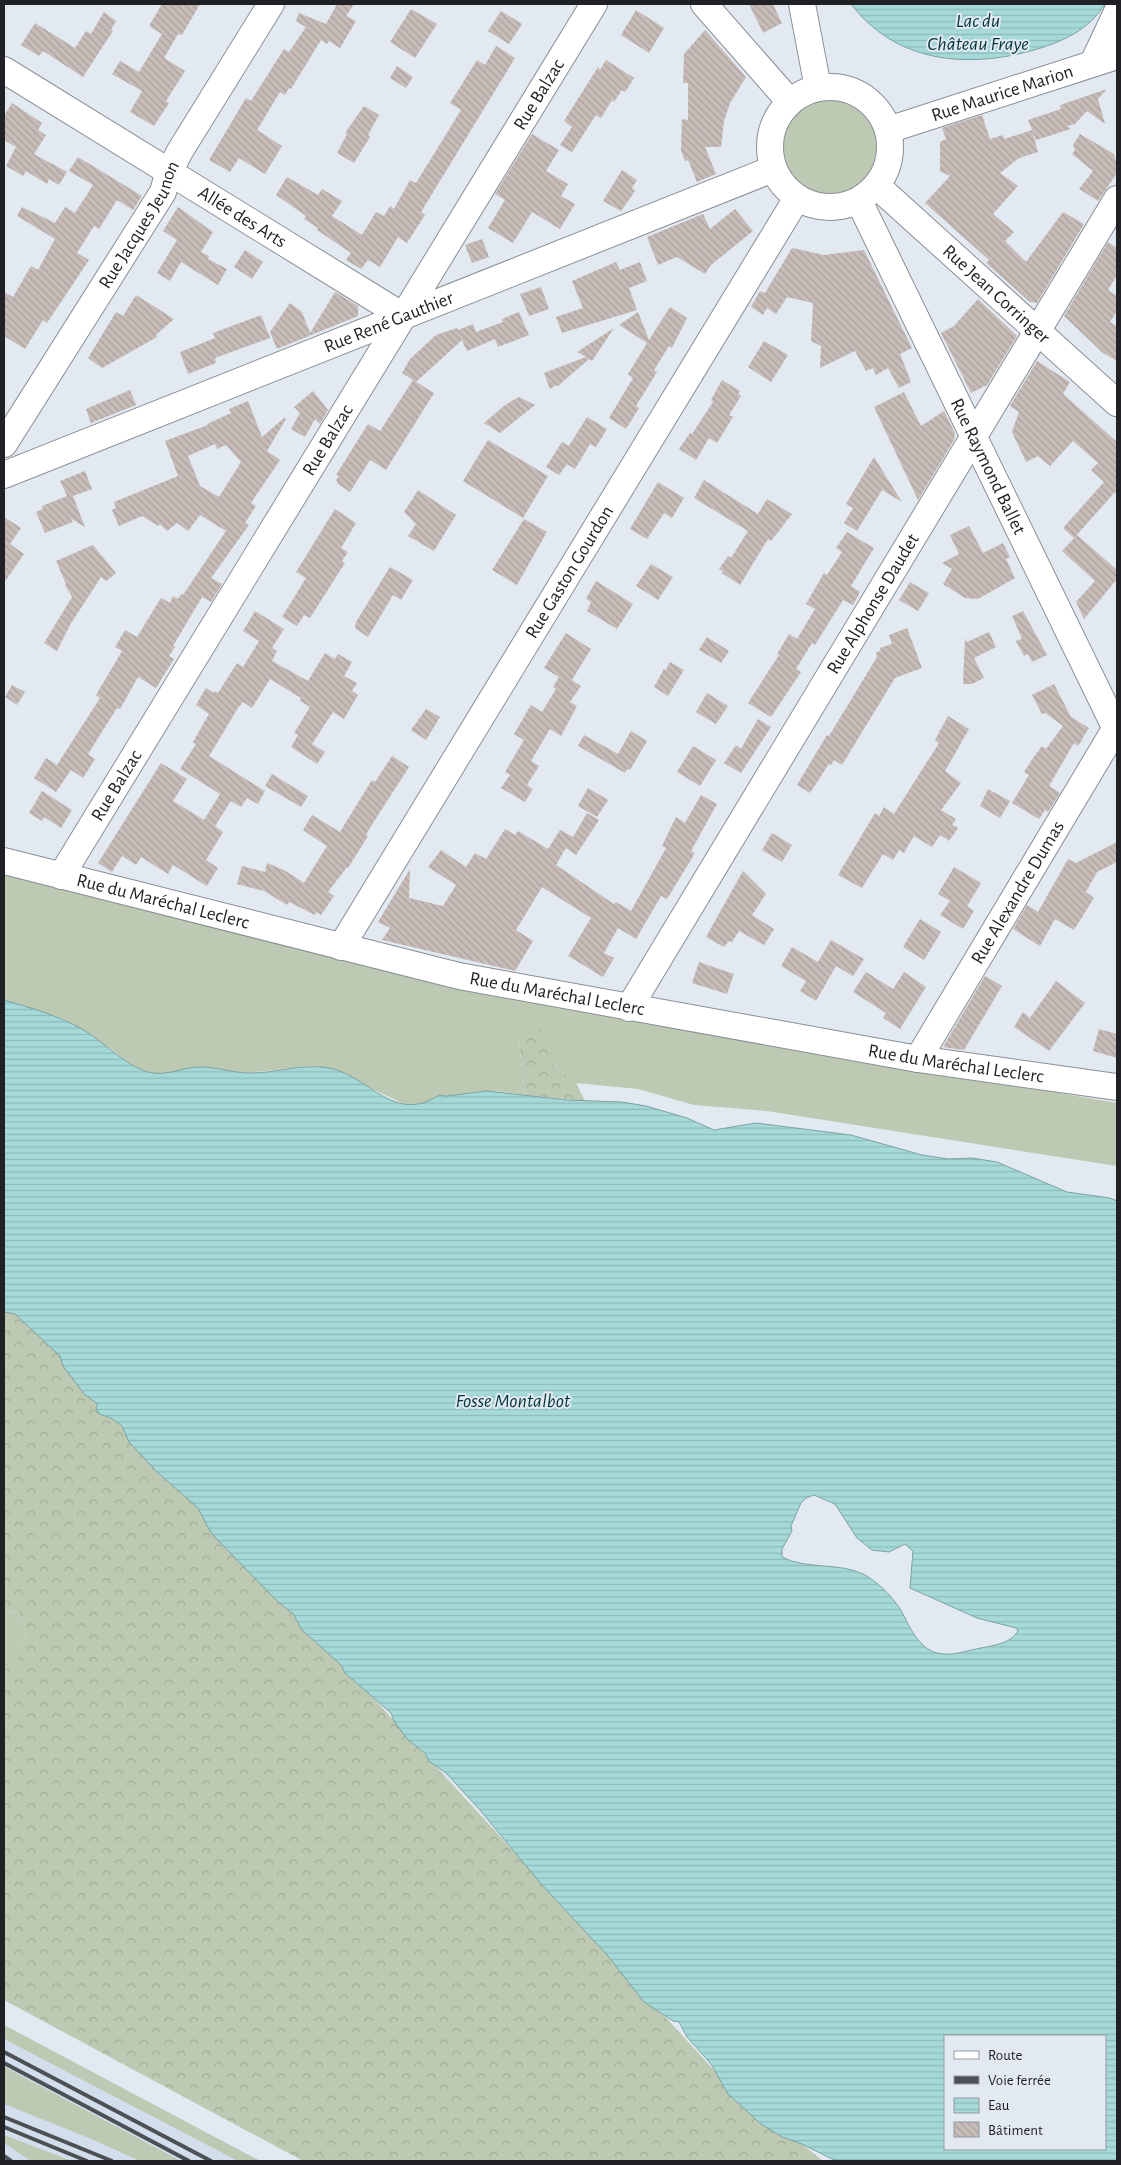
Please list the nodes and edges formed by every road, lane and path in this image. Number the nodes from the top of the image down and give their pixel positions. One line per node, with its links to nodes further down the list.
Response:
1 (271, 4): 12 (street, Rue Jacques Jeunon)
2 (594, 4): 16 (street, Rue Balzac)
3 (704, 4): 9 (street)
4 (802, 4): 8 (street)
5 (1117, 12): 6 (street)
6 (1105, 59): 10 (street, Rue Maurice Marion)
7 (4, 70): 12 (street, Allée des Arts)
8 (818, 88): 9 (street); 10 (street)
9 (790, 102): 11 (street)
10 (888, 130): 13 (street)
11 (773, 169): 14 (street); 16 (street, Rue René Gauthier)
12 (168, 174): 16 (street, Allée des Arts); 20 (street, Rue Jacques Jeunon)
13 (868, 193): 14 (street); 17 (street, Rue Jean Corringer); 19 (street, Rue Raymond Ballet)
14 (797, 198): 25 (street, Rue Gaston Gourdon)
15 (1117, 199): 17 (street, Rue Alphonse Daudet)
16 (403, 316): 21 (street, Rue René Gauthier); 24 (street, Rue Balzac)
17 (1038, 331): 18 (street, Rue Jean Corringer); 19 (street, Rue Alphonse Daudet)
18 (1117, 403)
19 (975, 438): 22 (street, Rue Raymond Ballet); 26 (street, Rue Alphonse Daudet)
20 (4, 444)
21 (4, 475)
22 (1117, 728): 27 (street, Rue Alexandre Dumas)
23 (4, 861): 24 (street, Rue du Maréchal Leclerc)
24 (61, 876): 25 (street, Rue du Maréchal Leclerc)
25 (341, 947): 26 (street, Rue du Maréchal Leclerc)
26 (629, 1008): 27 (street, Rue du Maréchal Leclerc)
27 (918, 1059): 28 (street, Rue du Maréchal Leclerc)
28 (1117, 1087)

